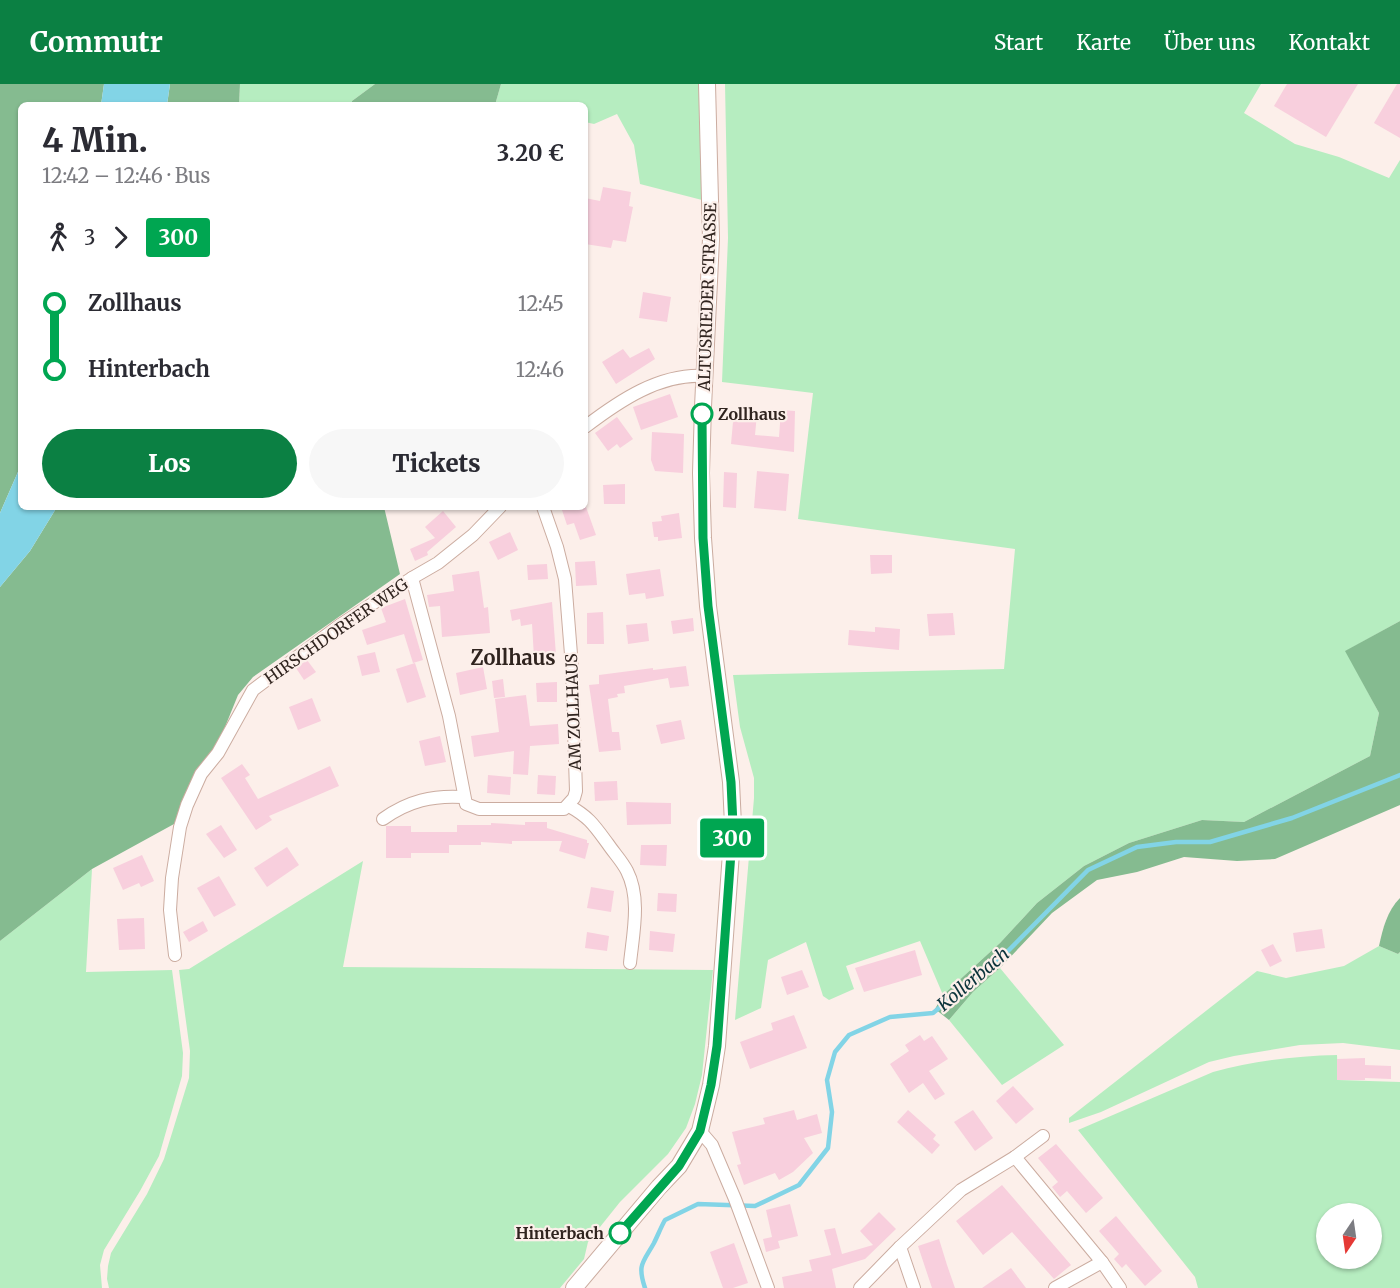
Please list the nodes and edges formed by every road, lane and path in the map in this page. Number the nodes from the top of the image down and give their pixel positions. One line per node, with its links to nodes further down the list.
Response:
1 (707, 84): 2 (main road, ALTUSRIEDER STRASSE)
2 (705, 376): 3 (street); 12 (main road, ALTUSRIEDER STRASSE)
3 (588, 425)
4 (497, 510): 6 (street, HIRSCHDORFER WEG)
5 (544, 510): 8 (street, AM ZOLLHAUS)
6 (412, 578): 7 (street); 10 (street, HIRSCHDORFER WEG)
7 (464, 797): 8 (street); 9 (street)
8 (568, 806): 11 (street)
9 (382, 819)
10 (174, 955)
11 (630, 963)
12 (700, 1131): 17 (main road, ALTUSRIEDER STRASSE); 18 (street)
13 (1043, 1136): 14 (street)
14 (1015, 1156): 15 (street); 16 (street)
15 (900, 1247): 19 (street); 20 (street)
16 (1102, 1262): 21 (street); 22 (street)
17 (574, 1288)
18 (768, 1288)
19 (860, 1288)
20 (914, 1288)
21 (1055, 1288)
22 (1120, 1288)

